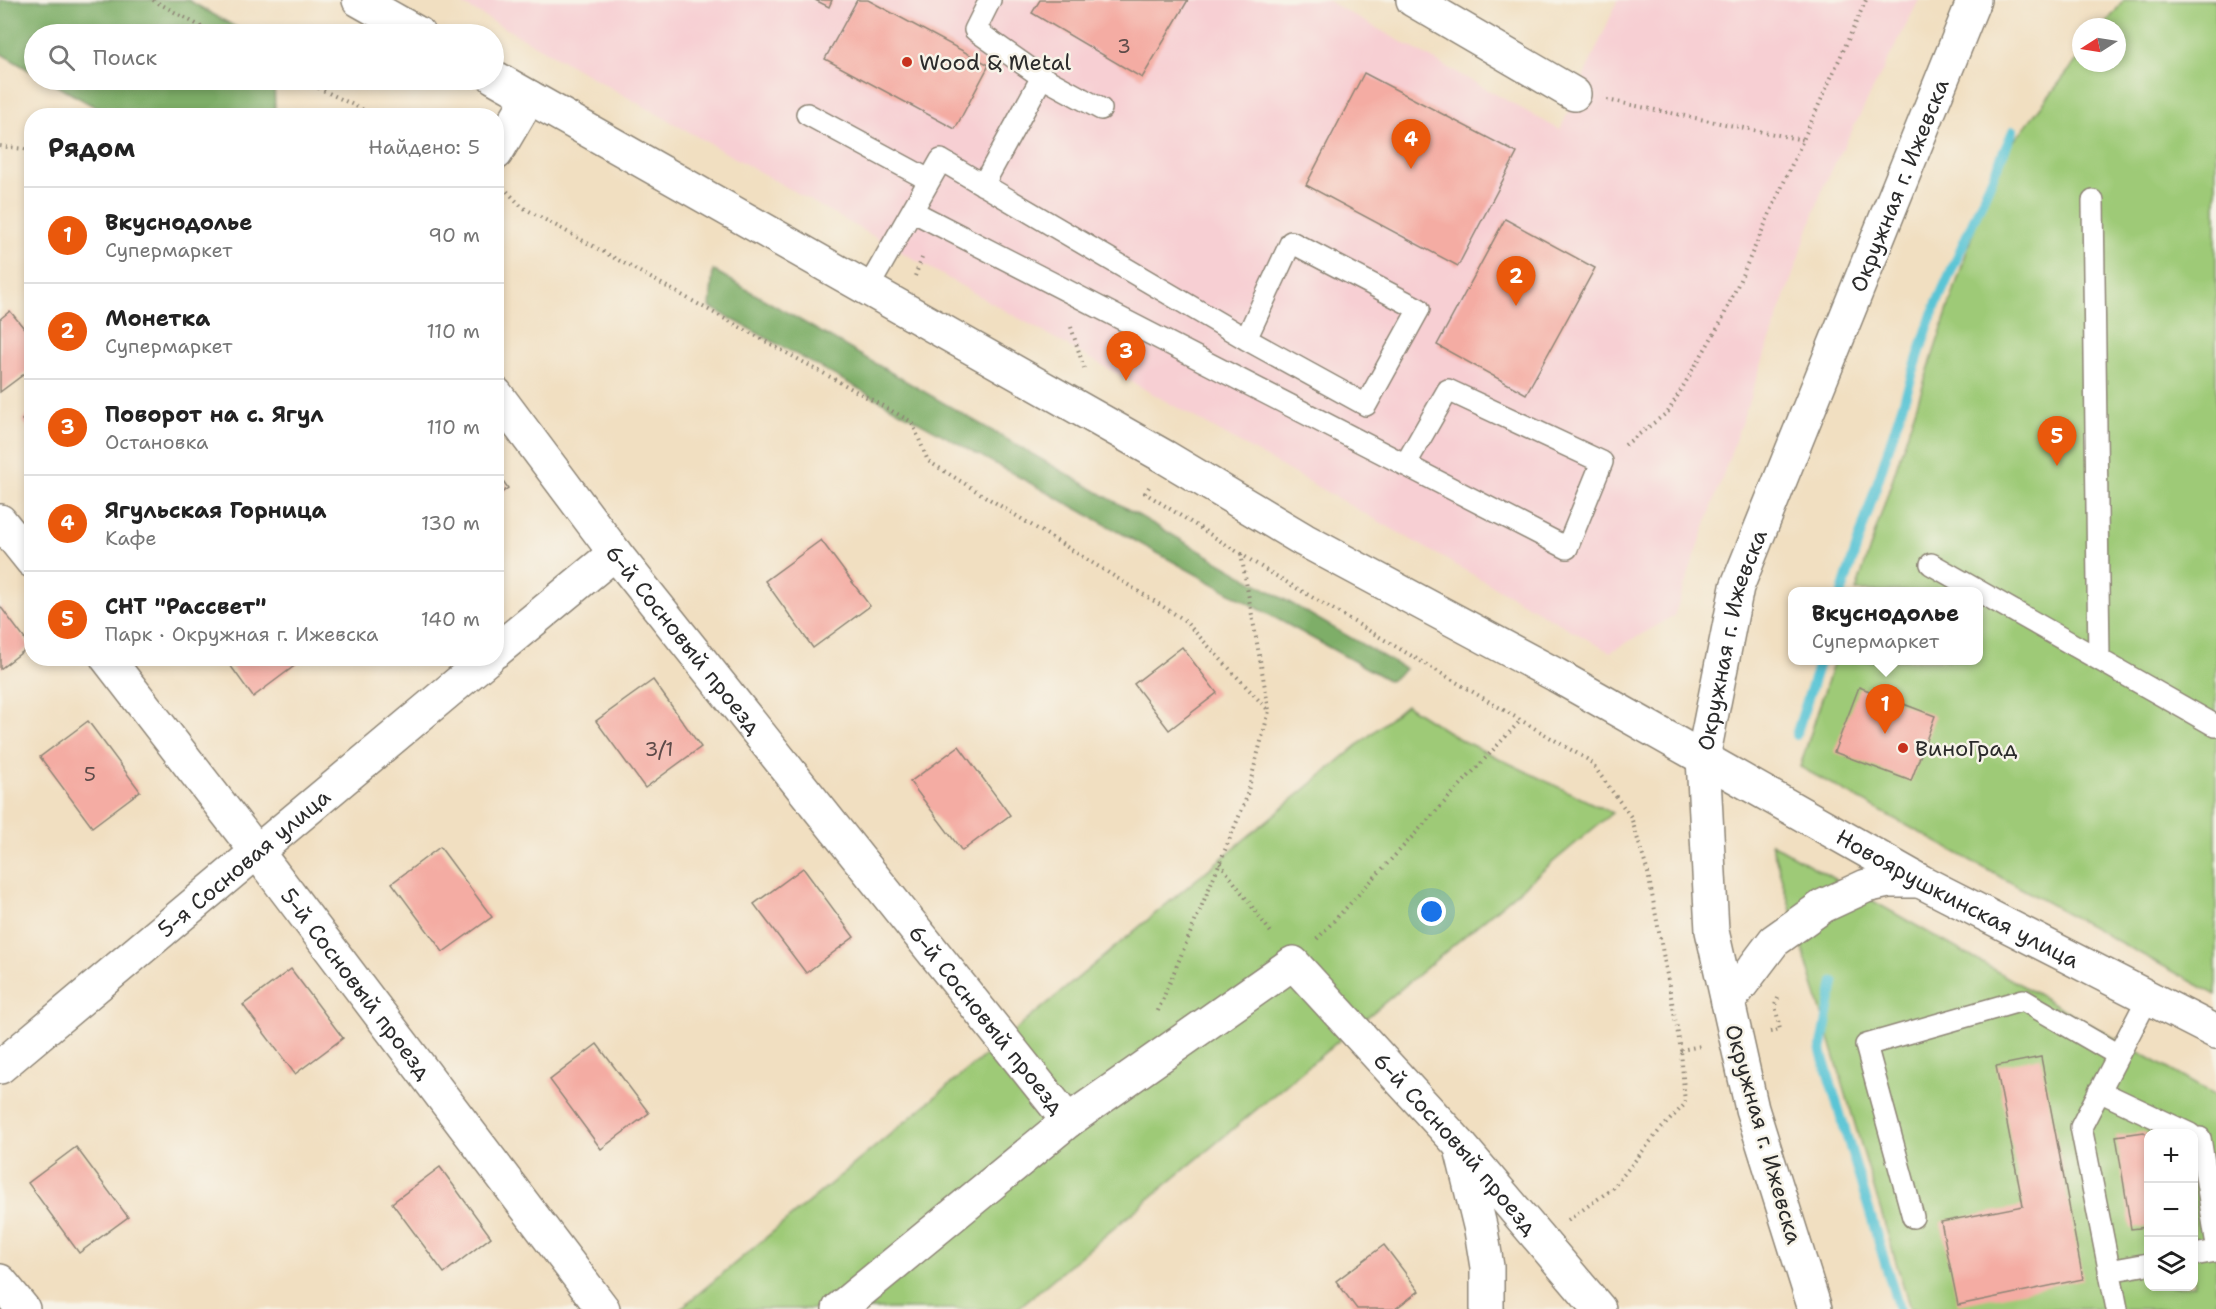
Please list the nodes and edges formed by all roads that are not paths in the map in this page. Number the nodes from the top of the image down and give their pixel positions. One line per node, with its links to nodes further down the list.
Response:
1 (359, 0): 5 (street)
2 (990, 0): 6 (lane)
3 (1413, 0): 8 (street)
4 (1974, 0): 32 (street, Окружная г. Ижевска)
5 (401, 24)
6 (1042, 77): 10 (lane); 14 (lane)
7 (504, 83): 9 (street, Новоярушкинская улица)
8 (1574, 94)
9 (529, 97): 12 (street); 17 (street, Новоярушкинская улица)
10 (1101, 109)
11 (807, 114): 13 (lane)
12 (504, 139)
13 (929, 180): 14 (lane); 16 (lane)
14 (983, 185): 18 (lane)
15 (2093, 201): 28 (lane)
16 (912, 211): 17 (lane); 20 (lane)
17 (868, 288): 32 (street, Новоярушкинская улица)
18 (1246, 339): 18 (lane)
19 (504, 405): 23 (street, 6-й Сосновый проезд)
20 (1405, 465): 20 (lane)
21 (0, 521): 22 (street)
22 (24, 551)
23 (615, 553): 27 (street); 41 (street, 6-й Сосновый проезд)
24 (1931, 564): 25 (lane)
25 (1972, 587)
26 (1983, 593): 28 (lane)
27 (504, 644)
28 (2099, 659): 31 (lane)
29 (113, 666): 33 (street, 5-й Сосновый проезд)
30 (478, 666): 33 (street, 5-я Сосновая улица)
31 (2216, 726)
32 (1703, 758): 34 (street, Новоярушкинская улица); 36 (street, Окружная г. Ижевска)
33 (257, 852): 39 (street, 5-я Сосновая улица); 52 (street, 5-й Сосновый проезд)
34 (1920, 880): 35 (street, Новоярушкинская улица); 36 (street)
35 (2149, 996): 37 (street, Новоярушкинская улица); 38 (lane)
36 (1728, 1002): 56 (street, Окружная г. Ижевска)
37 (2216, 1032)
38 (2118, 1055): 40 (lane); 44 (lane)
39 (0, 1067)
40 (2099, 1092): 42 (lane); 49 (lane)
41 (1068, 1121): 43 (street, 6-й Сосновый проезд); 53 (street)
42 (2200, 1138): 45 (lane)
43 (1460, 1145): 54 (street); 55 (street, 6-й Сосновый проезд)
44 (1913, 1217)
45 (2216, 1239)
46 (2216, 1251): 47 (lane)
47 (2198, 1254)
48 (2144, 1265): 49 (lane)
49 (2109, 1271): 57 (lane)
50 (0, 1281): 51 (street)
51 (23, 1309)
52 (603, 1309)
53 (839, 1309)
54 (1487, 1309)
55 (1599, 1309)
56 (1815, 1309)
57 (2116, 1309)

